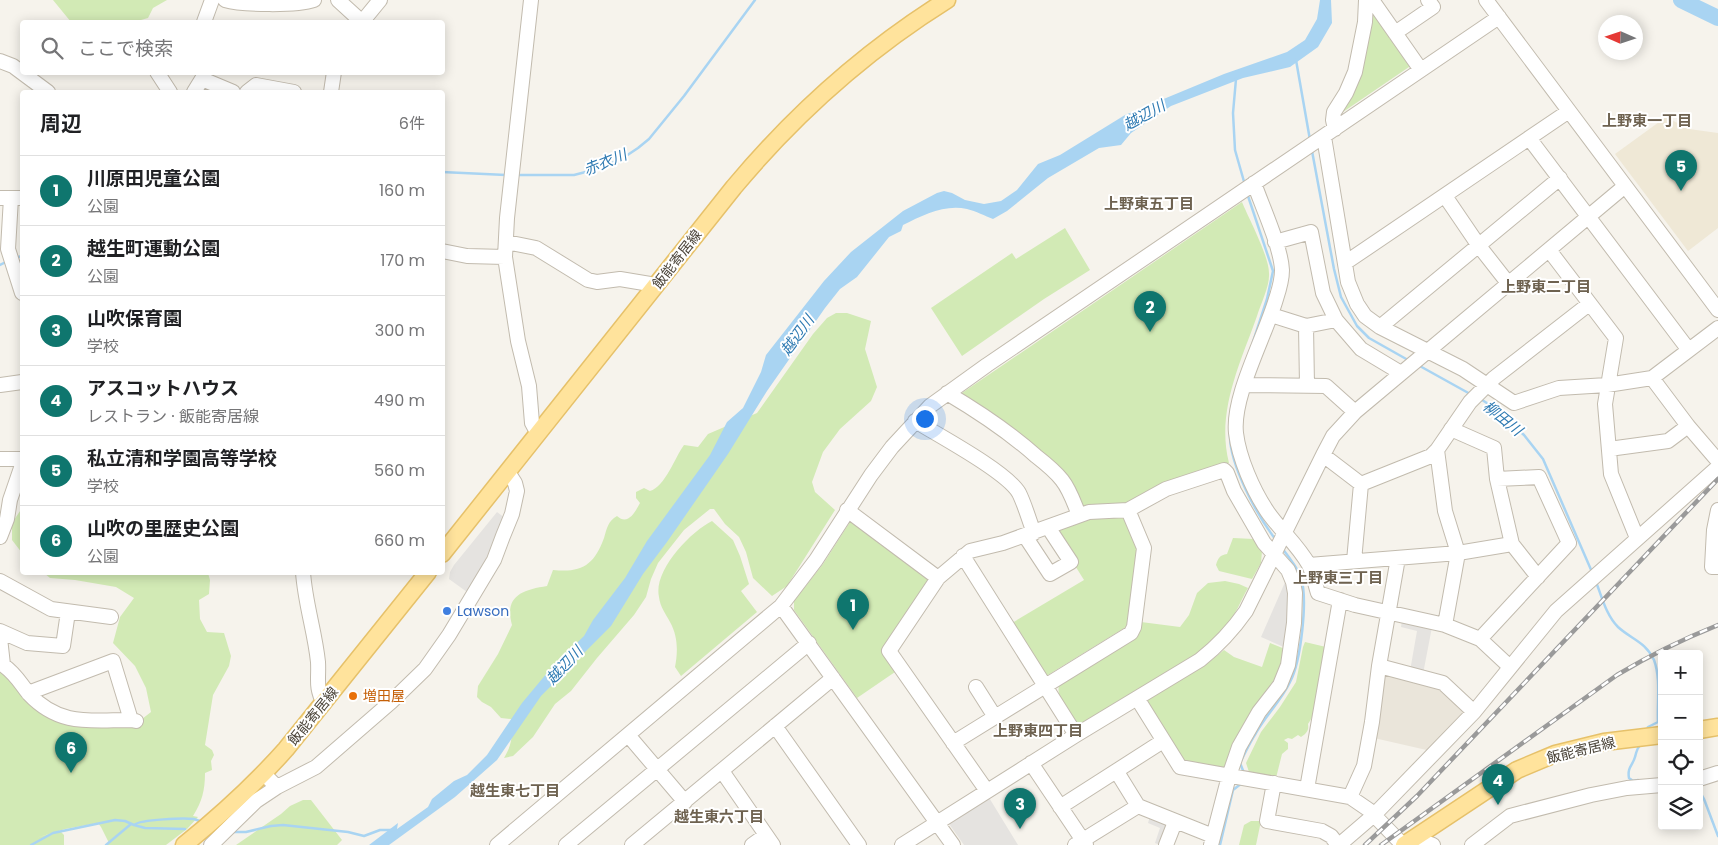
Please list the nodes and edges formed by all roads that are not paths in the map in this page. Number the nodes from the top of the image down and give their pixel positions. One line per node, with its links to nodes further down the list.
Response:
1 (212, 0): 13 (street)
2 (224, 0): 3 (street)
3 (314, 0)
4 (338, 0): 14 (street)
5 (380, 0): 15 (street)
6 (531, 0): 39 (street)
7 (948, 0): 47 (main road, 飯能寄居線)
8 (1366, 0): 31 (street)
9 (1372, 0): 16 (street)
10 (1428, 0): 16 (street)
11 (1486, 0): 12 (street)
12 (1499, 17): 18 (street); 30 (street)
13 (205, 20)
14 (360, 20)
15 (364, 20)
16 (1395, 33): 18 (street)
17 (0, 61): 19 (street)
18 (1421, 70): 31 (street)
19 (20, 71)
20 (25, 75): 23 (street)
21 (159, 75): 24 (street)
22 (333, 75): 29 (street)
23 (45, 90)
24 (169, 90)
25 (195, 90): 26 (street)
26 (228, 90)
27 (250, 90): 28 (street)
28 (283, 90)
29 (330, 90)
30 (1569, 111): 32 (street); 35 (street)
31 (1326, 135): 34 (street); 45 (street)
32 (1529, 138): 33 (street); 36 (street)
33 (1560, 178): 38 (street); 41 (street)
34 (1253, 184): 40 (street); 66 (street)
35 (1625, 186): 38 (street); 50 (street)
36 (1445, 196): 41 (street); 45 (street)
37 (11, 198): 48 (street)
38 (1589, 216): 42 (street); 56 (street)
39 (506, 242): 44 (street); 47 (street)
40 (1275, 242): 51 (street); 52 (street)
41 (1479, 246): 46 (street); 54 (street)
42 (1549, 250): 46 (street); 49 (street)
43 (445, 252): 44 (street)
44 (505, 257): 71 (street)
45 (1344, 264): 54 (street)
46 (1508, 284): 57 (street)
47 (656, 285): 71 (main road, 飯能寄居線)
48 (20, 287)
49 (1589, 304): 64 (street); 65 (street)
50 (1718, 310)
51 (1271, 316): 53 (street); 61 (street)
52 (1336, 320): 53 (street); 58 (street)
53 (1306, 326): 63 (street)
54 (1380, 327): 57 (street)
55 (1718, 328): 56 (street)
56 (1688, 350): 59 (street)
57 (1425, 354): 58 (street); 64 (street)
58 (1404, 370): 67 (street)
59 (1652, 378): 65 (street); 69 (street)
60 (20, 382): 62 (street)
61 (1245, 384): 63 (street); 91 (street)
62 (0, 385)
63 (1307, 385): 67 (street)
64 (1486, 385): 65 (street); 70 (street)
65 (1607, 385): 72 (street)
66 (947, 393): 68 (street); 86 (street)
67 (1355, 412): 74 (street)
68 (914, 421): 83 (street); 88 (street)
69 (1688, 426): 72 (street); 77 (street)
70 (1451, 429): 73 (street); 81 (street)
71 (538, 434): 80 (main road, 飯能寄居線)
72 (1609, 449): 90 (street)
73 (1437, 450): 82 (street); 94 (street)
74 (1323, 455): 82 (street); 91 (street)
75 (0, 459): 76 (street)
76 (20, 459)
77 (1718, 461)
78 (1718, 467): 90 (street)
79 (20, 471): 89 (street)
80 (508, 472): 93 (main road, 飯能寄居線); 143 (street)
81 (1497, 479): 92 (street); 102 (street)
82 (1361, 484): 97 (street)
83 (847, 510): 103 (street); 106 (street)
84 (1128, 510): 86 (street); 91 (street); 118 (street)
85 (1718, 510): 99 (street)
86 (1079, 515): 87 (street)
87 (1048, 527): 88 (street); 88 (street)
88 (1029, 534): 95 (street)
89 (0, 537)
90 (1637, 538): 116 (street)
91 (1279, 542): 98 (street); 121 (street); 139 (street)
92 (1512, 544): 94 (street); 102 (street)
93 (445, 550)
94 (1458, 554): 96 (street); 110 (street)
95 (963, 556): 103 (street); 118 (street)
96 (1398, 558): 97 (street); 108 (street)
97 (1354, 561): 98 (street)
98 (1309, 565): 105 (street)
99 (1718, 567)
100 (303, 575): 122 (street)
101 (426, 575): 122 (main road, 飯能寄居線)
102 (1538, 577): 113 (street)
103 (938, 578): 132 (street)
104 (0, 581): 107 (street)
105 (1340, 600): 108 (street); 144 (street)
106 (781, 606): 114 (street); 129 (street)
107 (68, 612): 109 (street); 111 (street)
108 (1388, 612): 110 (street); 115 (street)
109 (111, 617)
110 (1445, 625): 113 (street)
111 (0, 631)
112 (0, 638): 120 (street)
113 (1480, 639): 116 (street)
114 (809, 643): 117 (street); 134 (street)
115 (1379, 666): 123 (street); 146 (street)
116 (1510, 667): 123 (street)
117 (834, 678): 125 (street); 152 (street)
118 (1045, 686): 124 (street); 128 (street)
119 (976, 687): 124 (street)
120 (28, 693): 120 (street)
121 (1137, 698): 128 (street); 131 (street)
122 (324, 704): 138 (main road, 飯能寄居線)
123 (1474, 712): 150 (street)
124 (995, 717): 132 (street)
125 (775, 726): 135 (street); 163 (street)
126 (1718, 727): 127 (main road)
127 (1703, 729)
128 (1076, 735): 133 (street)
129 (628, 736): 134 (street); 159 (street)
130 (1652, 736): 156 (main road, 飯能寄居線)
131 (1163, 741): 136 (street); 139 (street)
132 (953, 743): 145 (street)
133 (1031, 763): 145 (street); 149 (street)
134 (658, 769): 147 (street); 160 (street)
135 (722, 771): 147 (street); 153 (street)
136 (1116, 772): 148 (street); 149 (street)
137 (1718, 773): 140 (street)
138 (264, 774): 143 (street); 157 (main road, 飯能寄居線)
139 (1239, 777): 141 (street); 154 (street)
140 (1703, 778)
141 (1274, 783): 144 (street); 167 (street)
142 (1658, 785): 169 (street)
143 (278, 787): 158 (street)
144 (1306, 789): 146 (street)
145 (987, 791): 152 (street)
146 (1350, 797): 150 (street)
147 (684, 802): 161 (street)
148 (1138, 806): 151 (street); 155 (street)
149 (1060, 807): 155 (street)
150 (1374, 815): 156 (street); 167 (street)
151 (1175, 822): 154 (street); 166 (street)
152 (937, 823): 164 (street); 165 (street)
153 (769, 840): 162 (street)
154 (1212, 840)
155 (1081, 843)
156 (1407, 843): 168 (street)
157 (184, 845)
158 (211, 845)
159 (498, 845)
160 (566, 845)
161 (632, 845)
162 (752, 845)
163 (859, 845)
164 (902, 845)
165 (953, 845)
166 (1166, 845)
167 (1338, 845)
168 (1433, 845)
169 (1472, 845)

